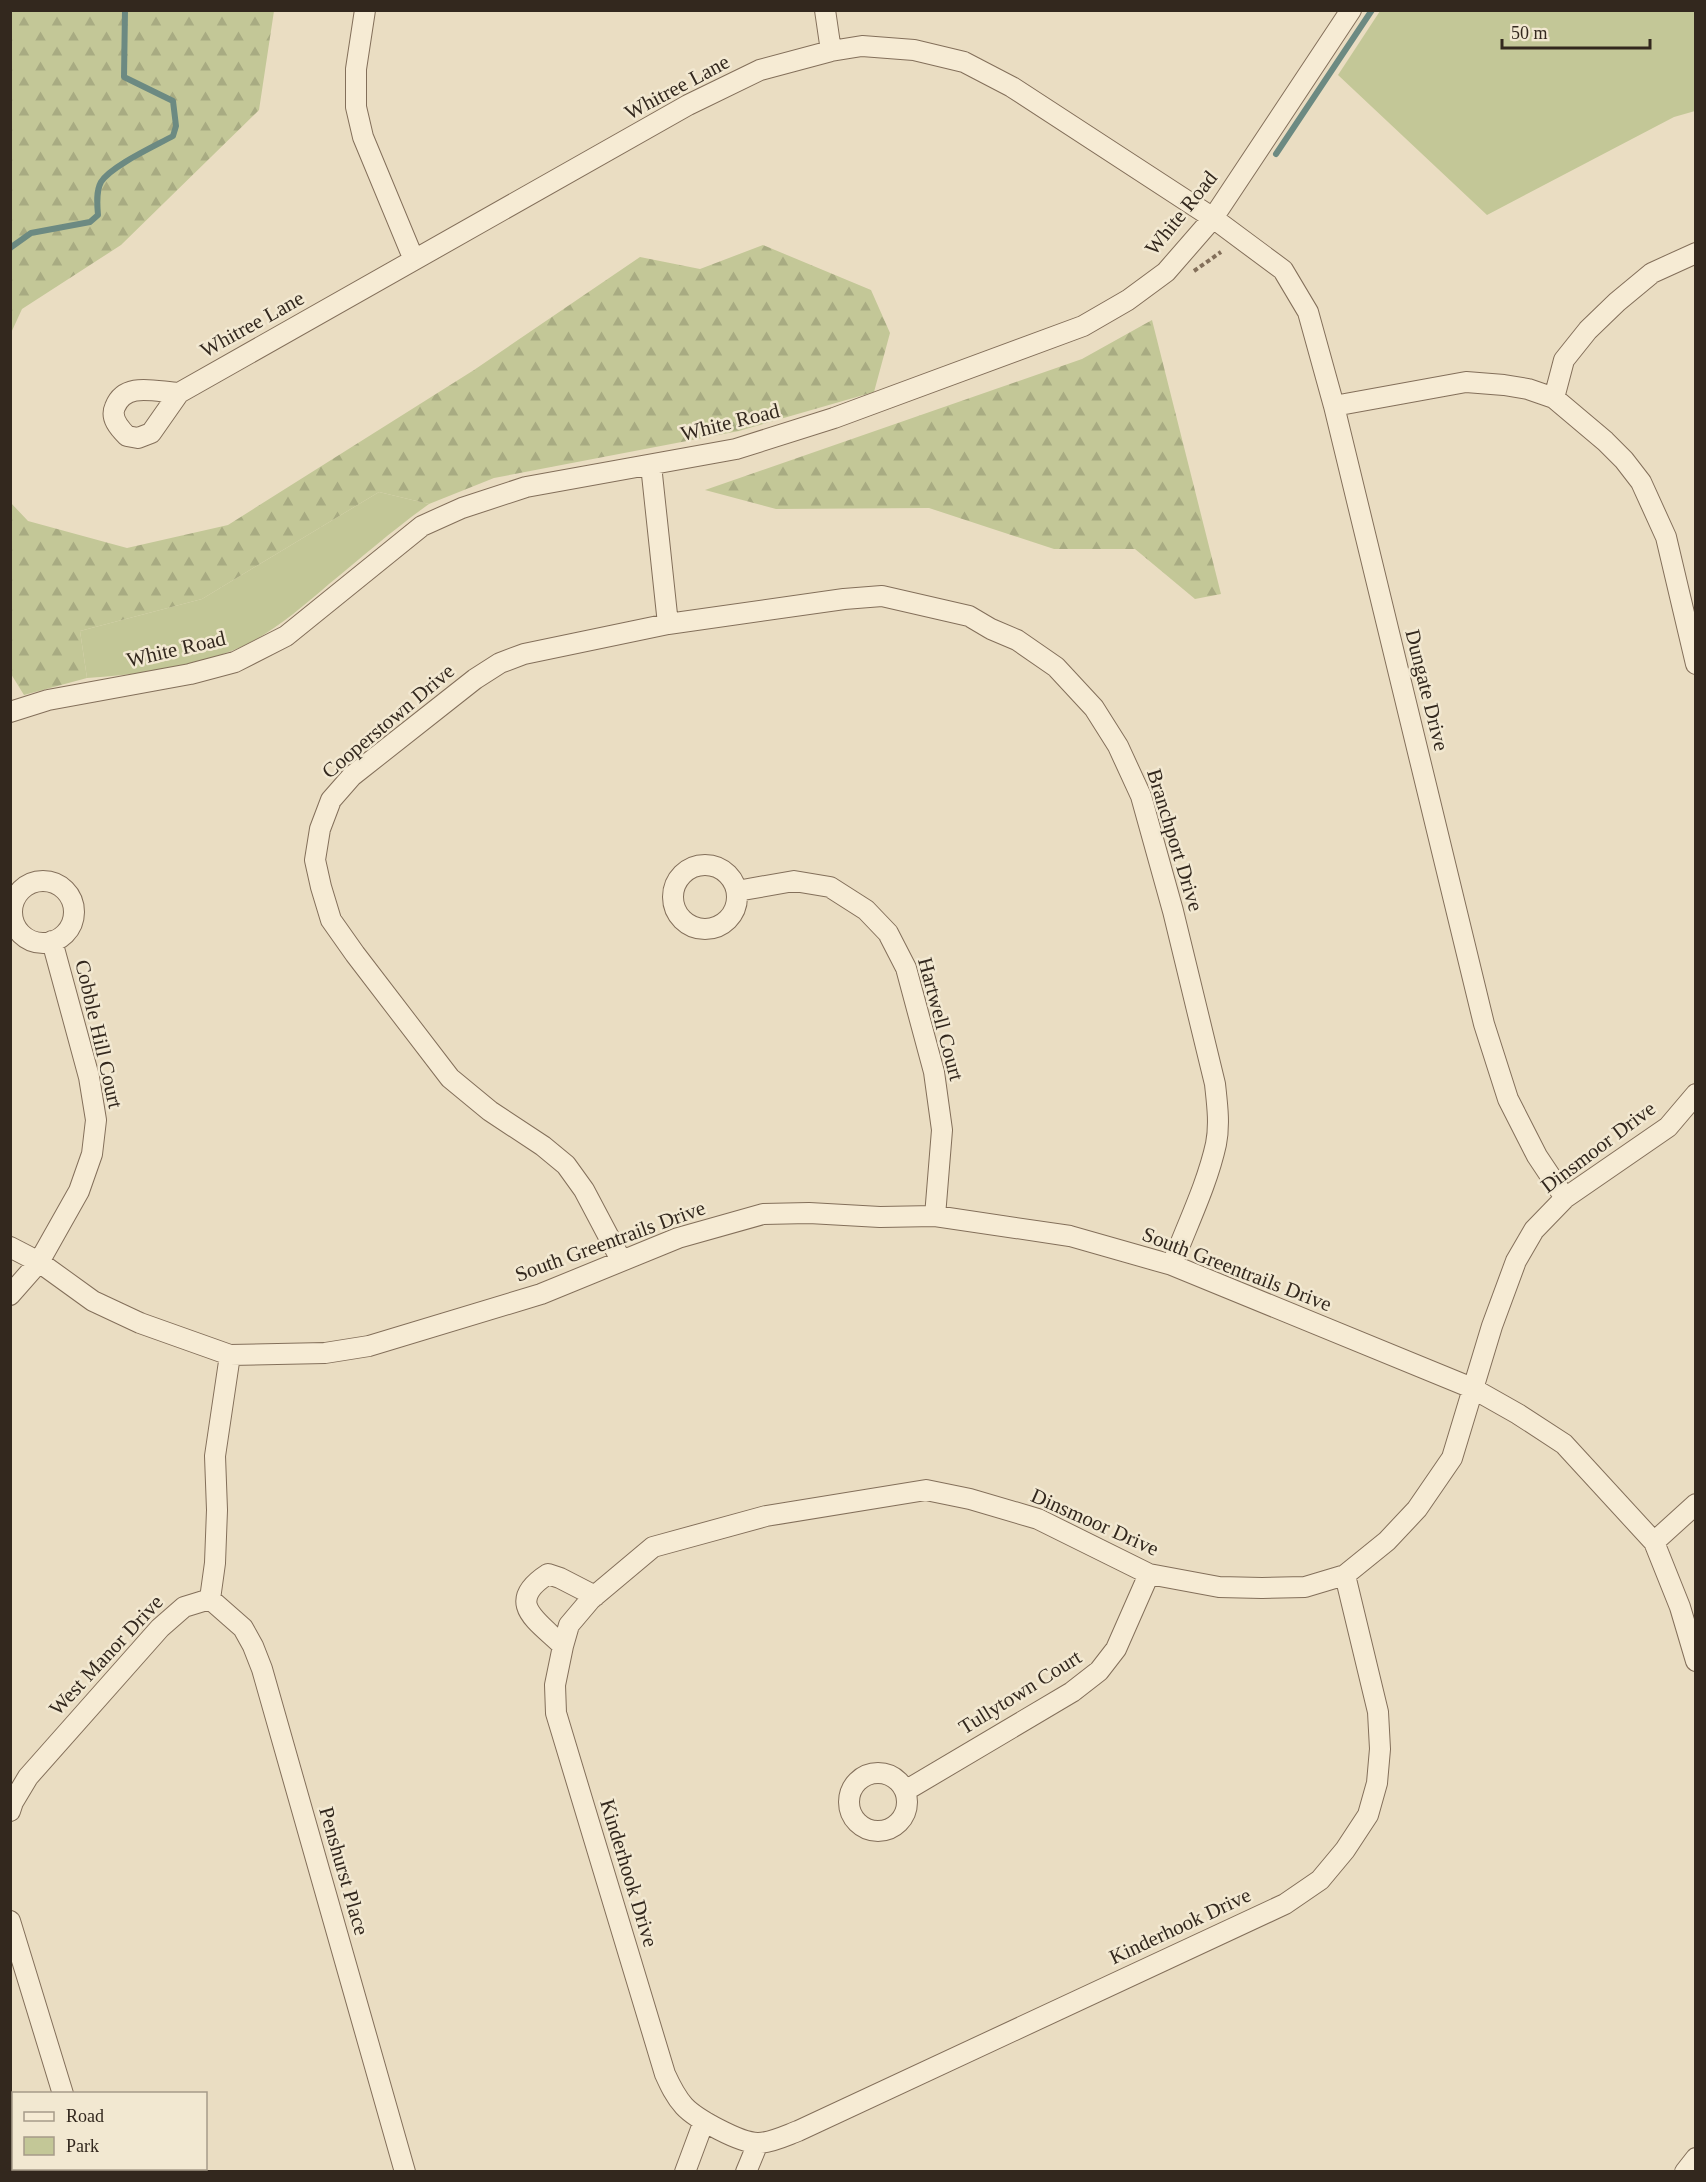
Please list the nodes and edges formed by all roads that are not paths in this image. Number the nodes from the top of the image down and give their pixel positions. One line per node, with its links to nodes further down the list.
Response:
1 (365, 10): 7 (street)
2 (825, 10): 4 (street)
3 (1351, 10): 5 (street, White Road)
4 (831, 51): 5 (street, Whitree Lane); 7 (street, Whitree Lane)
5 (1213, 218): 10 (street, Dungate Drive); 11 (street, White Road)
6 (1695, 254): 9 (street)
7 (414, 260): 8 (street, Whitree Lane)
8 (179, 393)
9 (1554, 398): 10 (street); 13 (street)
10 (1334, 406): 18 (street, Dungate Drive)
11 (651, 465): 12 (street); 14 (street, White Road)
12 (668, 624): 21 (street, Cooperstown Drive); 23 (street, Branchport Drive)
13 (1695, 664)
14 (10, 712)
15 (737, 891): 19 (street, Hartwell Court)
16 (52, 941): 22 (street, Cobble Hill Court)
17 (1695, 1094): 18 (street, Dinsmoor Drive)
18 (1565, 1198): 26 (street, Dinsmoor Drive)
19 (935, 1216): 21 (street, South Greentrails Drive); 23 (street, South Greentrails Drive)
20 (10, 1248): 22 (street, South Greentrails Drive)
21 (621, 1260): 25 (street, South Greentrails Drive)
22 (39, 1262): 24 (street, Cobble Hill Court); 25 (street, South Greentrails Drive)
23 (1172, 1265): 26 (street, South Greentrails Drive)
24 (10, 1295)
25 (230, 1355): 32 (street)
26 (1472, 1388): 28 (street, South Greentrails Drive); 30 (street, Dinsmoor Drive)
27 (1695, 1504): 28 (street)
28 (1654, 1542): 35 (street, South Greentrails Drive)
29 (1149, 1574): 30 (street, Dinsmoor Drive); 31 (street, Dinsmoor Drive); 36 (street, Tullytown Court)
30 (1345, 1575): 41 (street, Kinderhook Drive)
31 (595, 1596): 33 (street, Dinsmoor Drive); 34 (street)
32 (210, 1599): 37 (street, West Manor Drive); 43 (street, Penshurst Place)
33 (569, 1625): 34 (street, Kinderhook Drive)
34 (563, 1646): 40 (street, Kinderhook Drive)
35 (1695, 1661)
36 (904, 1791)
37 (10, 1811)
38 (10, 1921): 39 (street)
39 (62, 2092)
40 (704, 2121): 41 (street, Kinderhook Drive); 44 (street)
41 (758, 2143): 45 (street)
42 (1695, 2158): 46 (street)
43 (405, 2172)
44 (685, 2172)
45 (746, 2172)
46 (1685, 2172)

